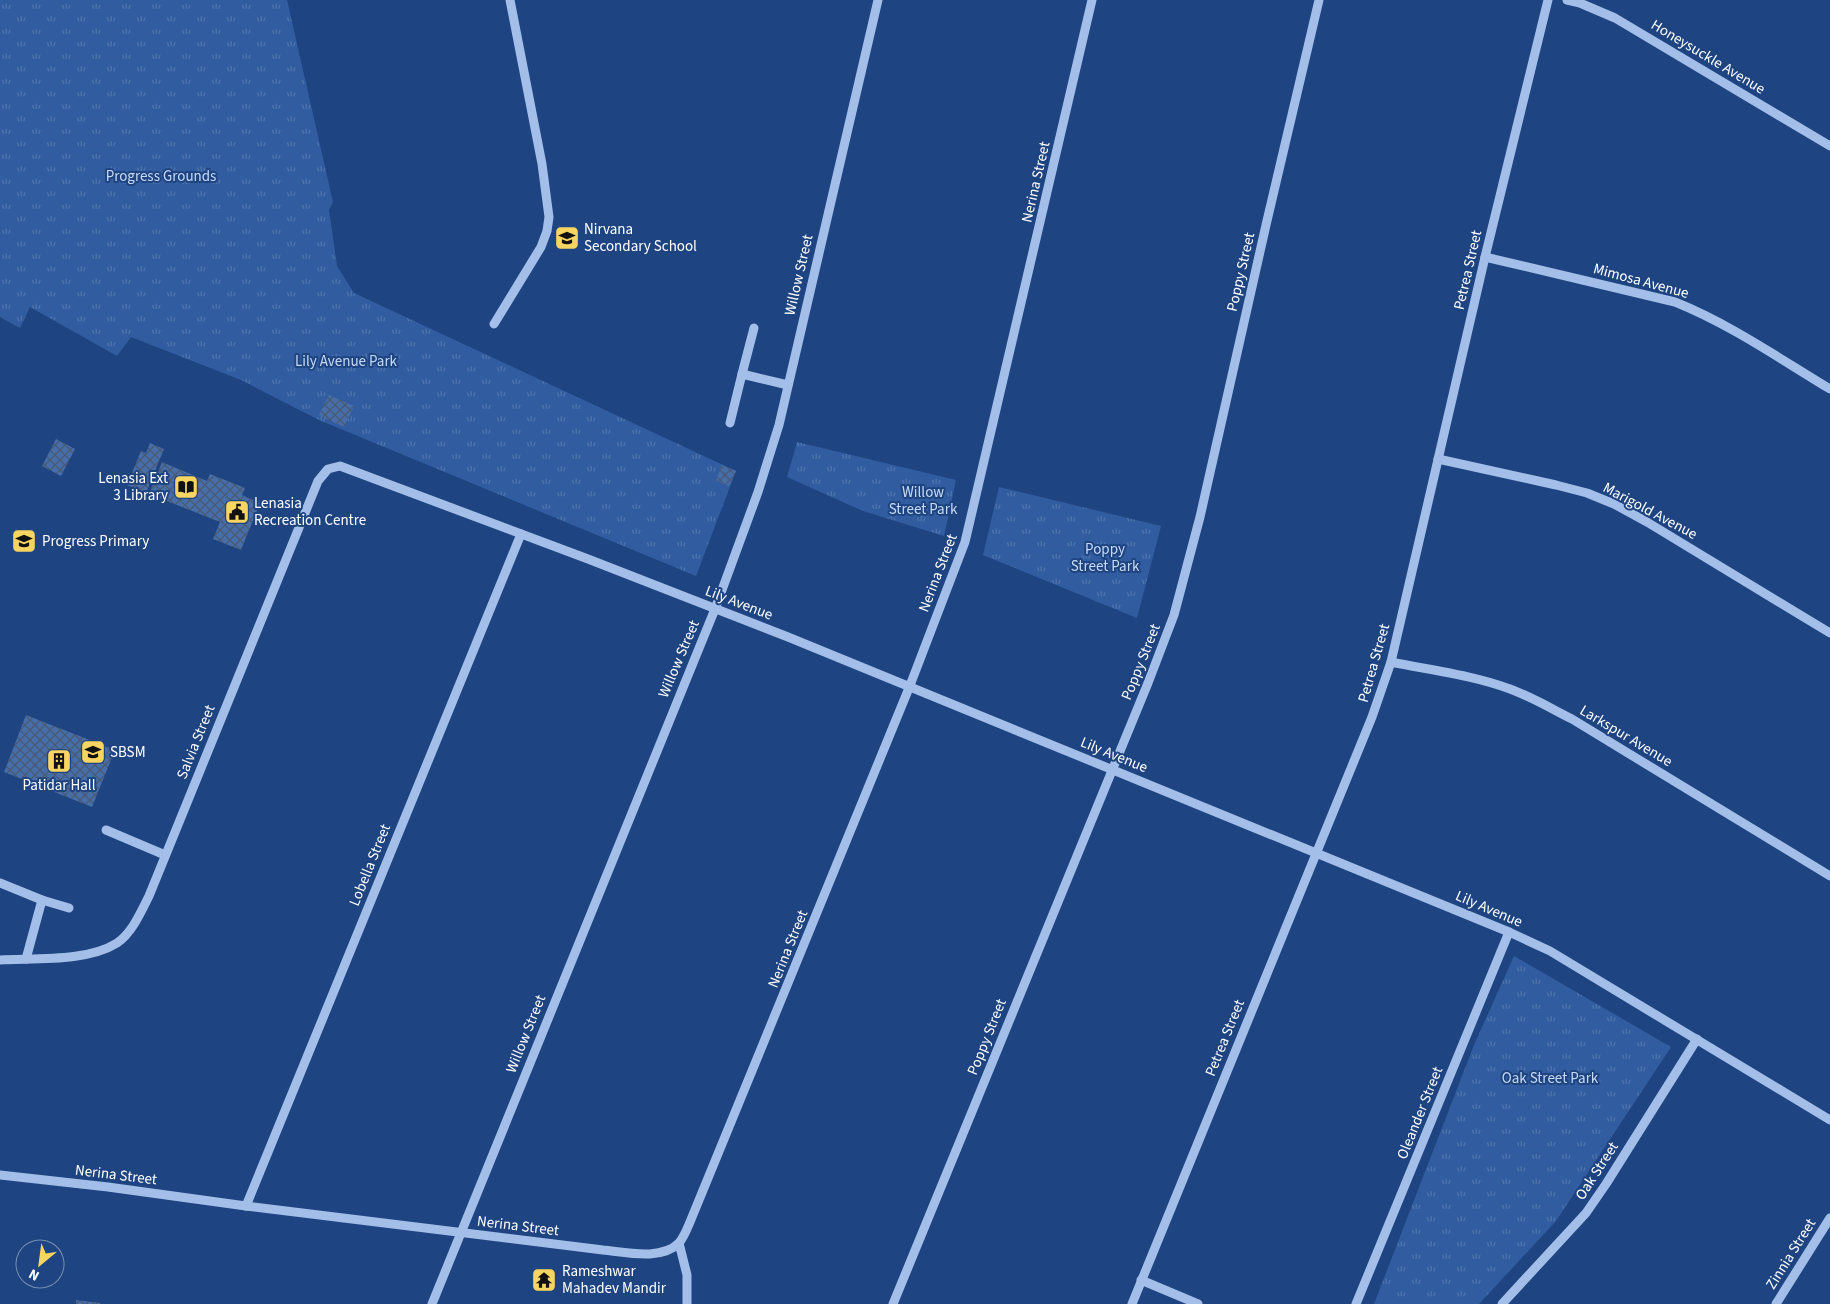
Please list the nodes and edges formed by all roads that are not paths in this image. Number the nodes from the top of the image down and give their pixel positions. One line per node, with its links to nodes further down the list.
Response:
1 (510, 0): 9 (street)
2 (878, 0): 12 (street, Willow Street)
3 (1092, 0): 21 (street, Nerina Street)
4 (1320, 0): 22 (street, Poppy Street)
5 (1548, 0): 8 (street, Petrea Street)
6 (1567, 0): 7 (street, Honeysuckle Avenue)
7 (1830, 146)
8 (1485, 257): 13 (street, Mimosa Avenue); 15 (street, Petrea Street)
9 (494, 324)
10 (754, 328): 11 (street)
11 (742, 374): 12 (street); 14 (street)
12 (788, 385): 18 (street, Willow Street)
13 (1830, 389)
14 (730, 423)
15 (1438, 459): 19 (street, Marigold Avenue); 20 (street, Petrea Street)
16 (361, 473): 17 (street, Lily Avenue); 25 (street, Salvia Street)
17 (520, 534): 18 (street, Lily Avenue); 36 (street, Lobella Street)
18 (715, 609): 21 (street, Lily Avenue); 38 (street, Willow Street)
19 (1830, 633)
20 (1390, 662): 24 (street, Petrea Street); 26 (street, Larkspur Avenue)
21 (909, 688): 22 (street, Lily Avenue); 39 (street, Nerina Street)
22 (1112, 769): 24 (street, Lily Avenue); 43 (street, Poppy Street)
23 (106, 830): 25 (street)
24 (1315, 853): 30 (street, Lily Avenue); 40 (street, Petrea Street)
25 (165, 854): 31 (street, Salvia Street)
26 (1830, 876)
27 (0, 883): 28 (street)
28 (42, 900): 29 (street); 31 (street)
29 (69, 908)
30 (1509, 932): 33 (street, Lily Avenue); 46 (street, Oleander Street)
31 (26, 958): 32 (street, Salvia Street)
32 (0, 960)
33 (1697, 1039): 34 (street, Lily Avenue); 47 (street, Oak Street)
34 (1830, 1120)
35 (0, 1175): 36 (street, Nerina Street)
36 (246, 1206): 38 (street, Nerina Street)
37 (1830, 1218): 48 (street, Zinnia Street)
38 (460, 1233): 39 (street, Nerina Street); 41 (street, Willow Street)
39 (679, 1243): 42 (street)
40 (1141, 1280): 44 (street, Petrea Street); 45 (street)
41 (432, 1304)
42 (687, 1304)
43 (893, 1304)
44 (1132, 1304)
45 (1198, 1304)
46 (1356, 1304)
47 (1502, 1304)
48 (1776, 1304)

